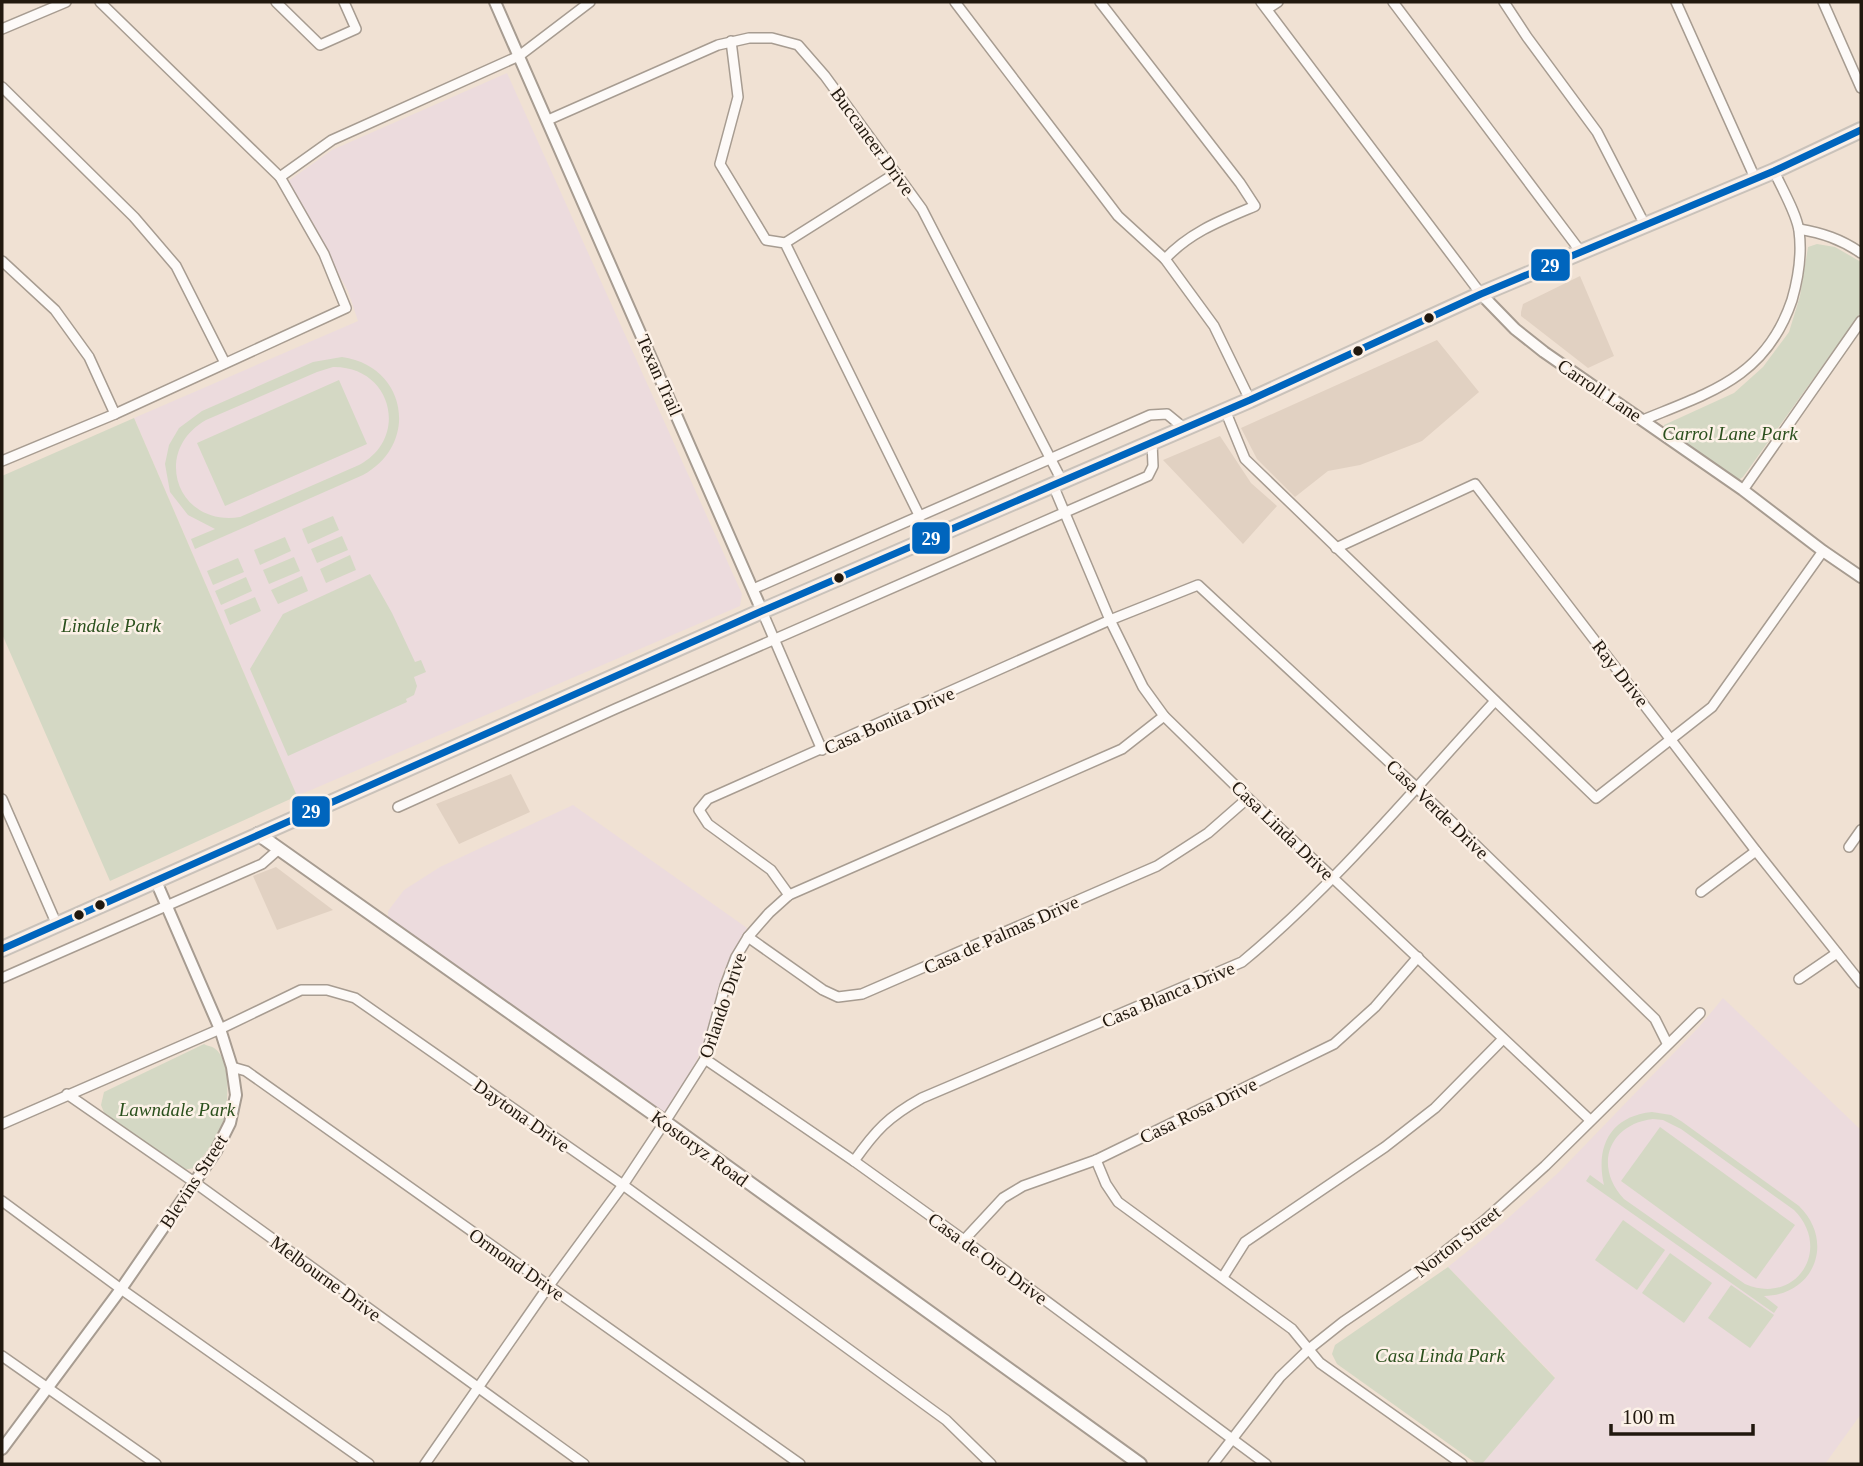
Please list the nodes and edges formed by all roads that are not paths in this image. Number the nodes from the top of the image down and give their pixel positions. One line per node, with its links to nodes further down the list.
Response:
1 (66, 2): 14 (street)
2 (100, 2): 25 (street)
3 (276, 2): 4 (street)
4 (344, 2)
5 (495, 2): 18 (street, Texan Trail)
6 (590, 2): 18 (street)
7 (955, 2): 32 (street)
8 (1100, 2): 32 (street)
9 (1278, 2): 15 (street)
10 (1394, 2): 30 (street)
11 (1504, 2): 27 (street)
12 (1676, 2): 26 (street)
13 (1823, 2): 20 (street)
14 (46, 5): 16 (street)
15 (1264, 5): 34 (street)
16 (2, 29)
17 (731, 41): 21 (street, Buccaneer Drive); 24 (street, Buccaneer Drive); 29 (street)
18 (519, 56): 21 (street, Texan Trail); 25 (street)
19 (2, 87): 36 (street)
20 (1861, 88)
21 (548, 120): 53 (street, Texan Trail)
22 (1861, 131): 23 (main road)
23 (1774, 171): 26 (main road); 28 (street)
24 (896, 173): 29 (street); 43 (street, Buccaneer Drive)
25 (279, 177): 36 (street)
26 (1755, 178): 27 (main road)
27 (1645, 225): 30 (main road)
28 (1799, 229): 31 (street); 40 (street)
29 (785, 243): 48 (street)
30 (1581, 252): 34 (main road)
31 (1861, 253)
32 (1165, 259): 37 (street)
33 (2, 261): 39 (street)
34 (1481, 294): 37 (main road); 40 (street, Carroll Lane)
35 (1861, 321): 46 (street)
36 (225, 363): 39 (street)
37 (1250, 400): 38 (main road)
38 (1225, 410): 41 (main road); 49 (street)
39 (115, 414): 44 (street)
40 (1643, 420): 46 (street, Carroll Lane)
41 (1184, 428): 42 (main road); 43 (street)
42 (1152, 442): 45 (main road); 47 (street)
43 (1051, 459): 45 (street, Buccaneer Drive); 48 (street)
44 (2, 461)
45 (1058, 483): 47 (street, Casa Linda Drive); 54 (main road)
46 (1744, 490): 50 (street, Carroll Lane)
47 (1064, 513): 55 (street, Casa Linda Drive); 56 (street)
48 (920, 517): 53 (street)
49 (1336, 548): 57 (street); 59 (street, Ray Drive)
50 (1823, 551): 51 (street, Carroll Lane); 59 (street)
51 (1859, 571)
52 (1198, 585): 55 (street, Casa Bonita Drive); 61 (street, Casa Verde Drive)
53 (753, 589): 54 (street, Texan Trail)
54 (762, 611): 56 (street, Texan Trail); 66 (main road)
55 (1110, 620): 58 (street, Casa Linda Drive); 60 (street, Casa Bonita Drive)
56 (776, 640): 60 (street, Texan Trail); 64 (street)
57 (1495, 701): 59 (street); 61 (street, Casa Blanca Drive)
58 (1164, 716): 62 (street, Casa Linda Drive); 73 (street, Orlando Drive)
59 (1671, 738): 69 (street, Ray Drive)
60 (822, 750): 73 (street, Casa Bonita Drive)
61 (1416, 787): 70 (street, Casa Blanca Drive); 86 (street, Casa Verde Drive)
62 (1248, 798): 70 (street, Casa Linda Drive); 76 (street, Casa de Palmas Drive)
63 (2, 799): 75 (street)
64 (398, 807)
65 (1861, 830): 67 (street)
66 (258, 834): 68 (main road, Kostoryz Road); 71 (main road)
67 (1849, 847)
68 (279, 849): 74 (street); 91 (main road, Kostoryz Road)
69 (1756, 851): 72 (street); 78 (street, Ray Drive)
70 (1333, 878): 79 (street, Casa Linda Drive); 94 (street, Casa Blanca Drive)
71 (155, 879): 74 (street, Blevins Street); 75 (main road)
72 (1701, 892)
73 (789, 895): 76 (street, Orlando Drive)
74 (167, 906): 80 (street); 84 (street, Blevins Street)
75 (57, 925): 77 (main road)
76 (748, 937): 87 (street, Orlando Drive)
77 (2, 949)
78 (1838, 953): 81 (street); 82 (street, Ray Drive)
79 (1418, 957): 85 (street, Casa Linda Drive); 93 (street, Casa Rosa Drive)
80 (2, 978)
81 (1799, 979)
82 (1861, 983)
83 (1700, 1013): 86 (street, Norton Street)
84 (219, 1029): 88 (street, Blevins Street); 89 (street, Daytona Drive); 96 (street, Daytona Drive)
85 (1503, 1039): 90 (street, Casa Linda Drive); 99 (street)
86 (1667, 1043): 90 (street, Norton Street)
87 (705, 1059): 91 (street, Orlando Drive); 94 (street, Casa de Oro Drive)
88 (232, 1067): 95 (street, Blevins Street); 100 (street, Ormond Drive)
89 (67, 1094): 92 (street, Daytona Drive); 95 (street, Melbourne Drive)
90 (1590, 1120): 102 (street, Norton Street)
91 (665, 1122): 96 (street, Orlando Drive); 114 (main road, Kostoryz Road)
92 (2, 1124)
93 (1096, 1160): 98 (street, Casa Rosa Drive); 99 (street)
94 (854, 1161): 98 (street, Casa de Oro Drive)
95 (194, 1182): 101 (street, Blevins Street); 105 (street, Melbourne Drive)
96 (623, 1185): 100 (street, Orlando Drive); 113 (street, Daytona Drive)
97 (2, 1201): 101 (street)
98 (964, 1240): 106 (street, Casa de Oro Drive)
99 (1223, 1277): 102 (street)
100 (548, 1287): 105 (street, Orlando Drive); 112 (street, Ormond Drive)
101 (121, 1289): 104 (street, Blevins Street); 109 (street)
102 (1309, 1349): 106 (street, Norton Street); 117 (street)
103 (2, 1356): 104 (street)
104 (47, 1388): 107 (street, Blevins Street); 108 (street)
105 (478, 1389): 110 (street, Orlando Drive); 111 (street, Melbourne Drive)
106 (1233, 1441): 115 (street, Norton Street); 116 (street, Casa de Oro Drive)
107 (2, 1449)
108 (156, 1464)
109 (369, 1464)
110 (425, 1464)
111 (584, 1464)
112 (800, 1464)
113 (991, 1464)
114 (1140, 1464)
115 (1213, 1464)
116 (1266, 1464)
117 (1462, 1464)

